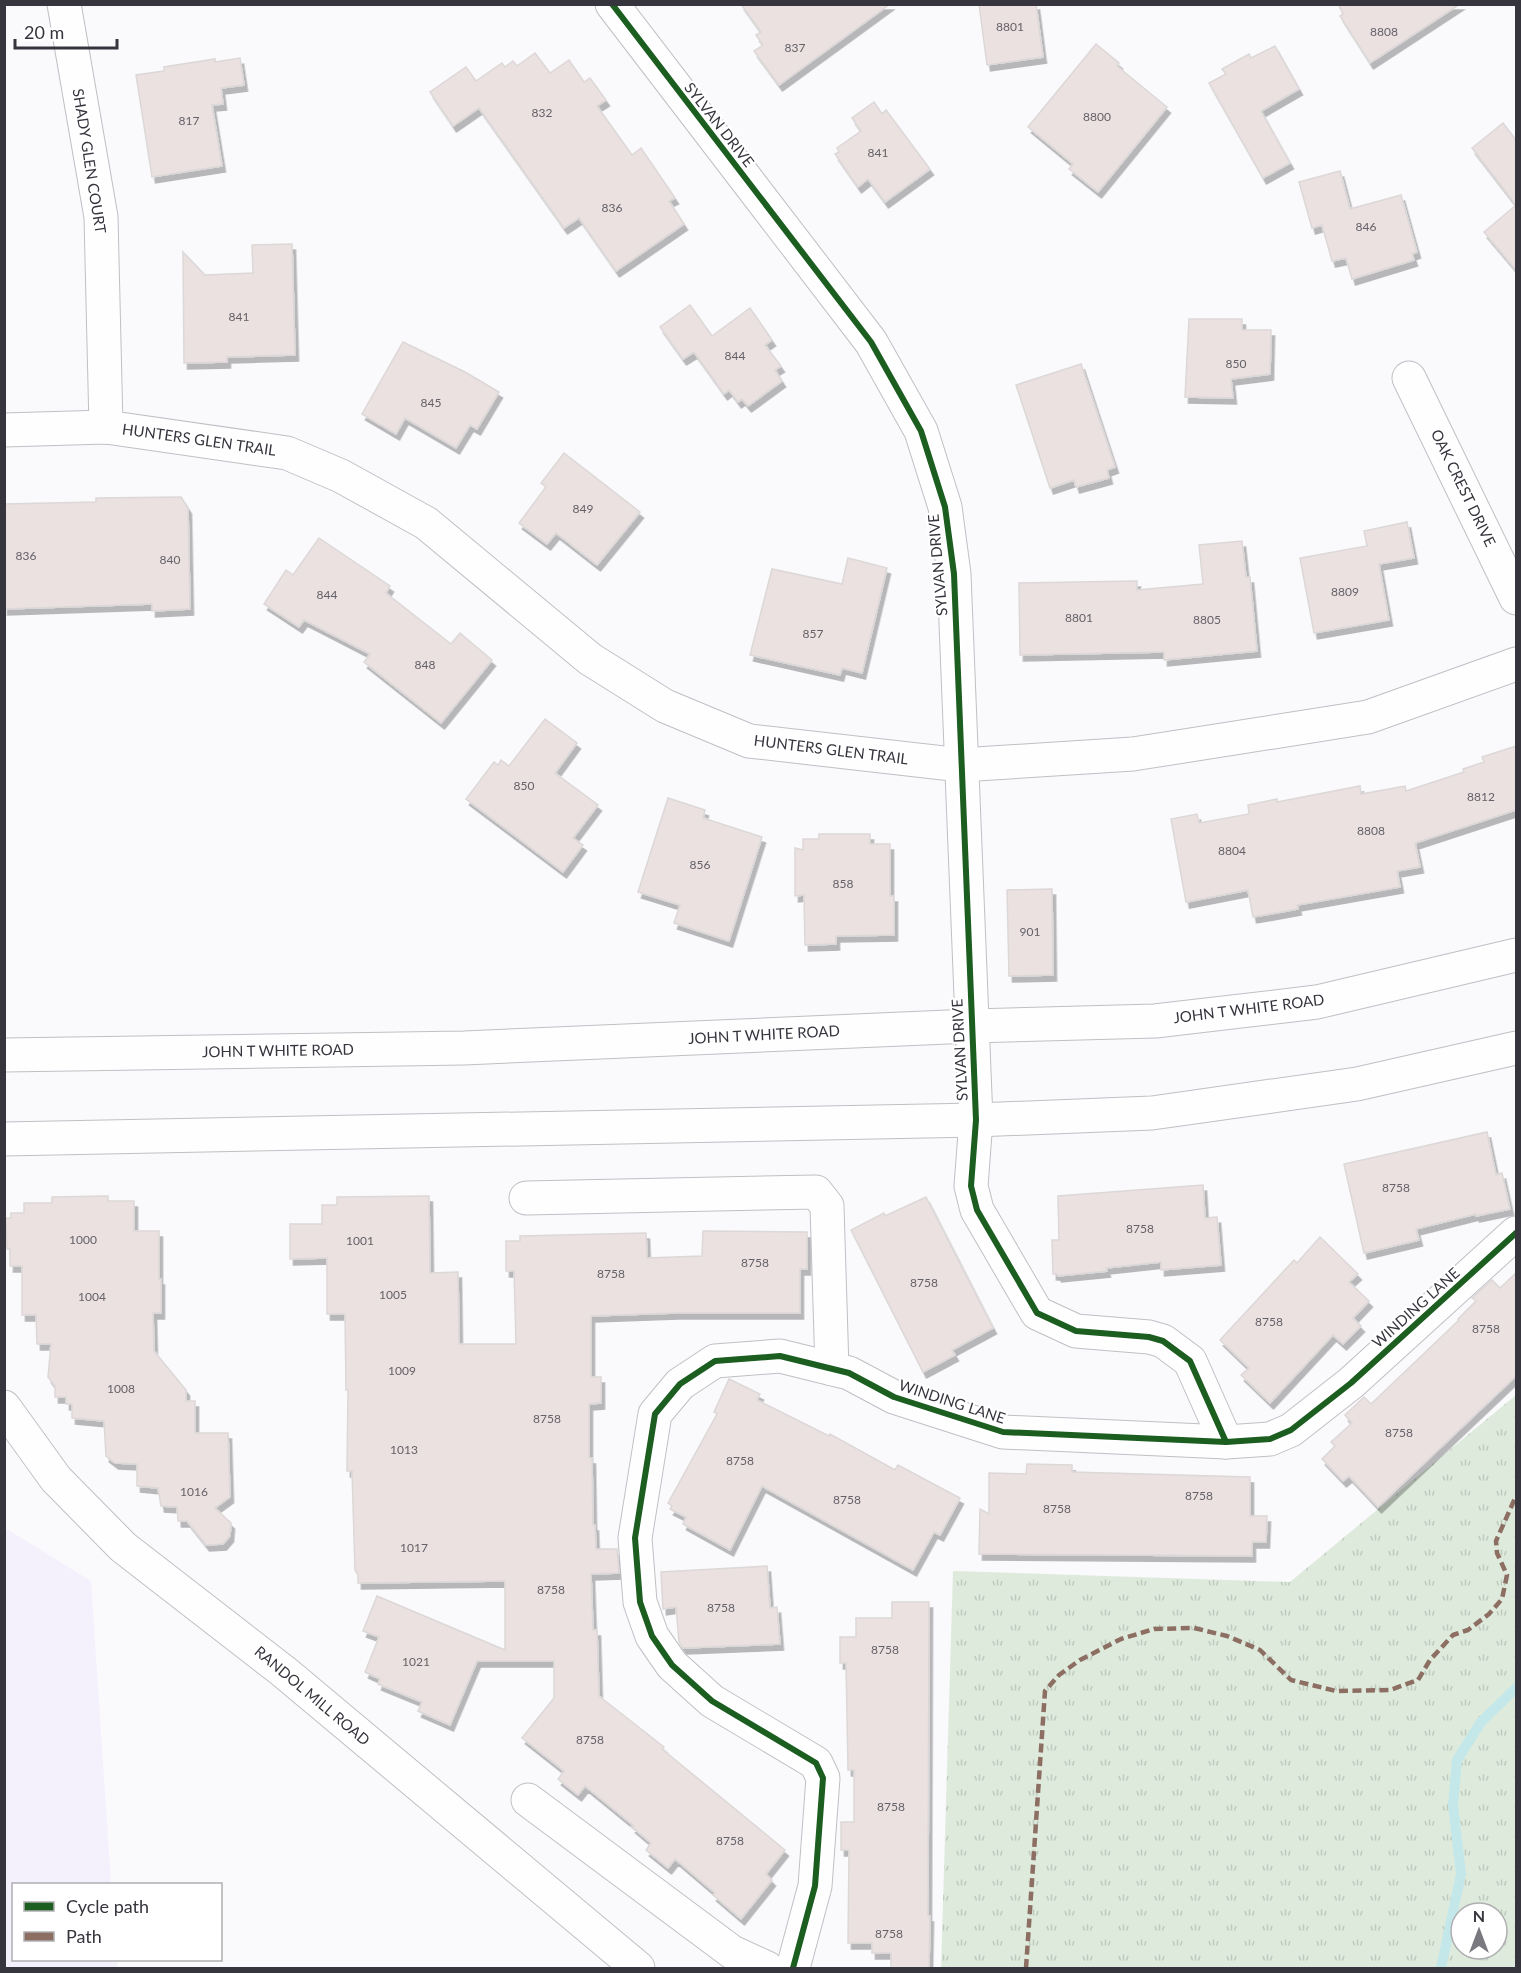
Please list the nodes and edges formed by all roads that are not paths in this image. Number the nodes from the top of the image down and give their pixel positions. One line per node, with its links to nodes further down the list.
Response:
1 (64, 4): 4 (street, SHADY GLEN COURT)
2 (612, 4): 8 (street, SYLVAN DRIVE)
3 (1409, 378): 6 (street, OAK CREST DRIVE)
4 (106, 427): 5 (street, HUNTERS GLEN TRAIL); 8 (street, HUNTERS GLEN TRAIL)
5 (4, 430)
6 (1516, 598)
7 (1516, 664): 8 (street, HUNTERS GLEN TRAIL)
8 (961, 765): 10 (street, SYLVAN DRIVE)
9 (1516, 955): 10 (street, JOHN T WHITE ROAD)
10 (971, 1026): 12 (street, JOHN T WHITE ROAD); 13 (street, SYLVAN DRIVE)
11 (1516, 1048): 13 (street)
12 (4, 1055)
13 (976, 1120): 14 (street); 19 (street, SYLVAN DRIVE)
14 (4, 1139)
15 (526, 1198): 17 (street)
16 (1516, 1233): 19 (street, WINDING LANE)
17 (832, 1369): 19 (street, WINDING LANE); 23 (street, WINDING LANE)
18 (4, 1407): 21 (street, RANDOL MILL ROAD)
19 (1226, 1442)
20 (528, 1800): 22 (street)
21 (638, 1968)
22 (766, 1968)
23 (793, 1968)

